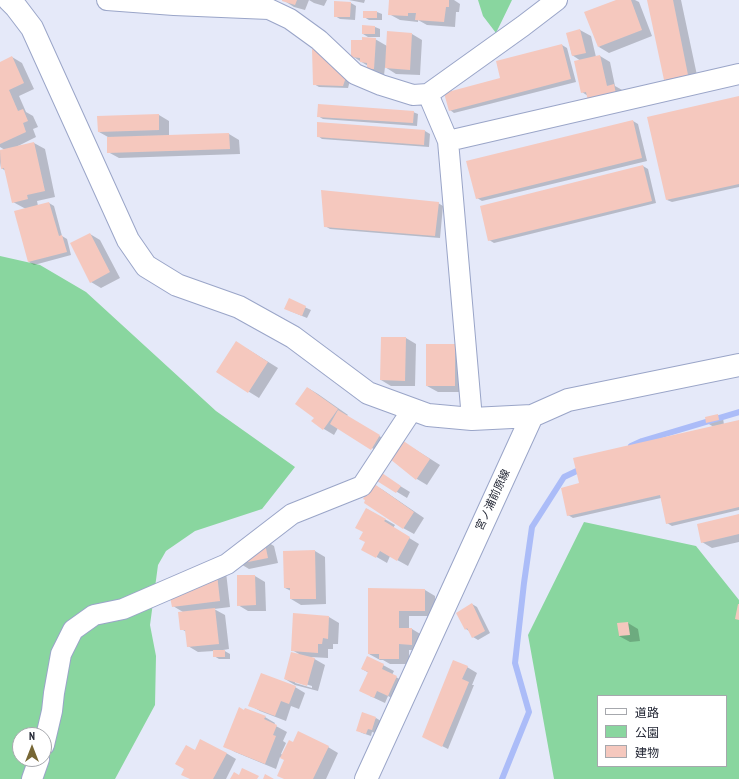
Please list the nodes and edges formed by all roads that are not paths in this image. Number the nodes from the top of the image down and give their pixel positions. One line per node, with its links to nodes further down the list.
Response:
1 (9, 0): 8 (street)
2 (107, 0): 5 (street)
3 (557, 0): 5 (street)
4 (739, 74): 6 (street)
5 (428, 94): 6 (street)
6 (448, 141): 10 (street)
7 (739, 365): 9 (street)
8 (412, 410): 10 (street); 11 (street)
9 (532, 416): 10 (street); 14 (street, 宮ノ浦前原線)
10 (472, 419)
11 (48, 727)
12 (36, 767): 13 (street)
13 (32, 779)
14 (366, 779)

